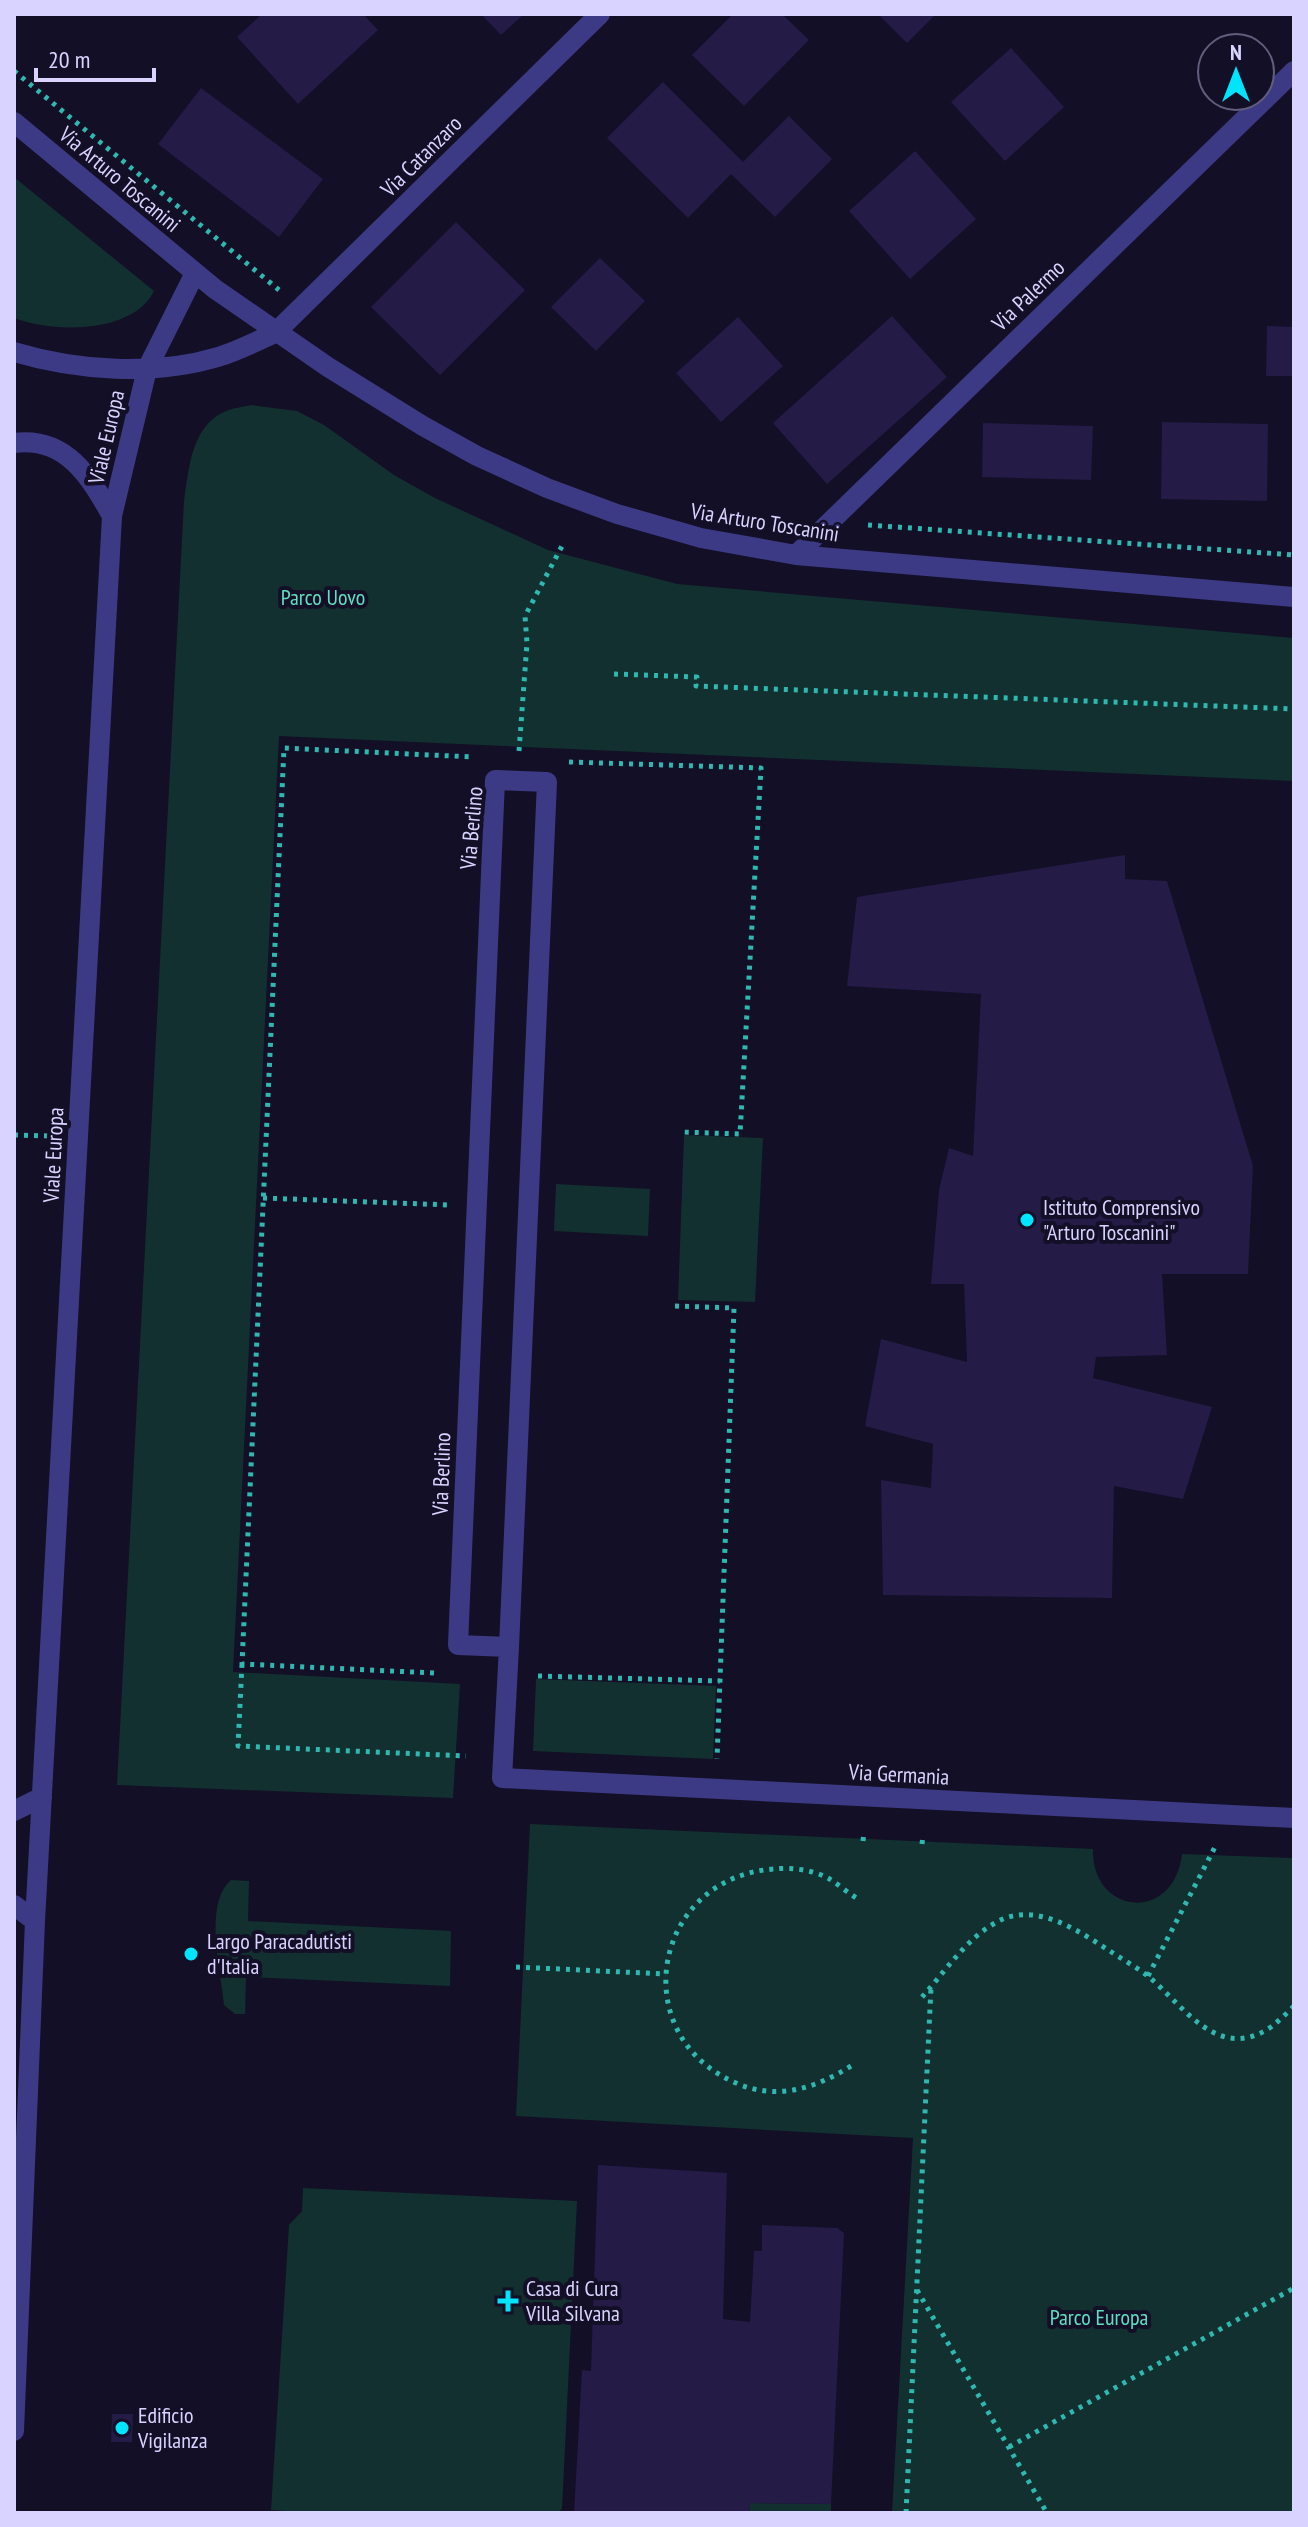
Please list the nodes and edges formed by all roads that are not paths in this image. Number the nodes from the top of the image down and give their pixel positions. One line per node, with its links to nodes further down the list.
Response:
1 (600, 14): 5 (street, Via Catanzaro)
2 (1294, 71): 10 (street, Via Palermo)
3 (14, 122): 4 (street, Via Arturo Toscanini)
4 (195, 273): 5 (street, Via Arturo Toscanini); 7 (street)
5 (275, 333): 7 (street); 10 (street, Via Arturo Toscanini)
6 (14, 352): 7 (street)
7 (147, 369): 9 (street, Viale Europa)
8 (14, 443): 9 (street, Viale Europa)
9 (112, 516): 14 (street, Viale Europa)
10 (796, 555): 11 (street, Via Arturo Toscanini)
11 (1294, 597)
12 (509, 1647): 12 (street, Via Berlino); 13 (street, Via Berlino)
13 (502, 1778): 16 (street, Via Germania)
14 (42, 1797): 15 (street); 18 (street, Viale Europa)
15 (14, 1811)
16 (1294, 1818)
17 (14, 1905): 18 (street)
18 (35, 1921): 19 (street, Viale Europa)
19 (14, 2431)

